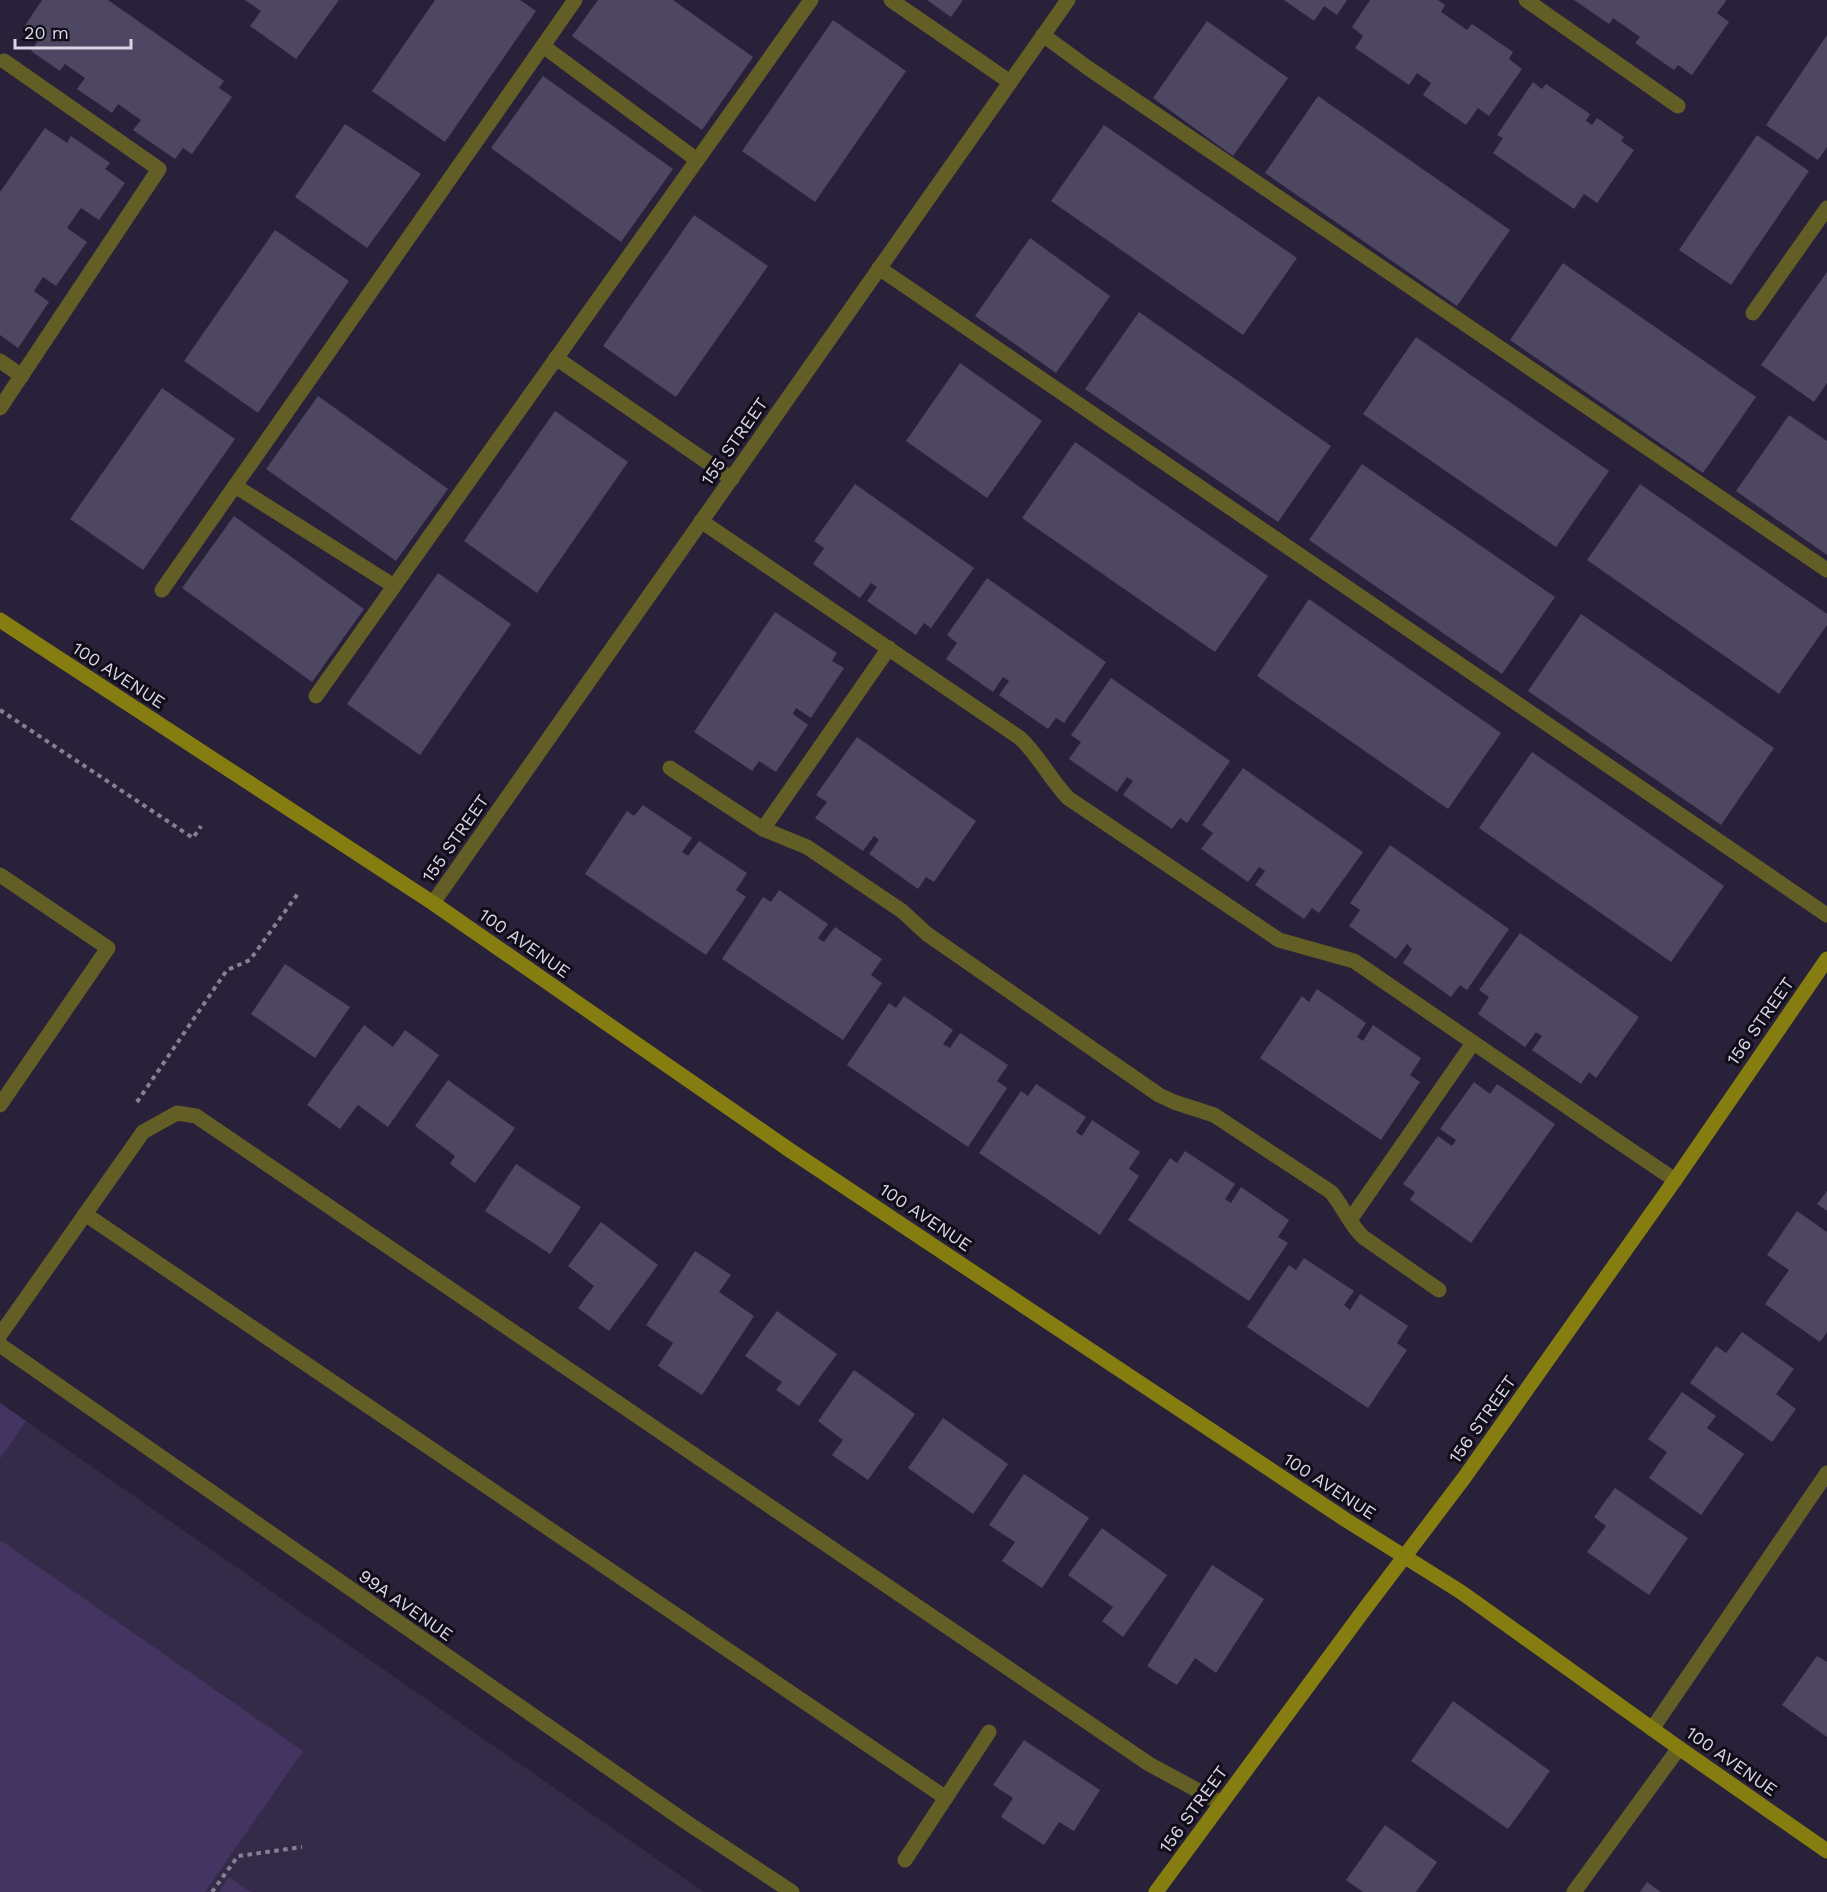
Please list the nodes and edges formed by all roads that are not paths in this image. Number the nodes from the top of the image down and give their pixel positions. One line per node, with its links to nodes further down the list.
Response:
1 (575, 0): 7 (street)
2 (811, 0): 11 (street)
3 (891, 0): 9 (street)
4 (1068, 0): 6 (street, 155 STREET)
5 (1526, 0): 10 (street)
6 (1043, 35): 9 (street, 155 STREET); 22 (street)
7 (543, 46): 11 (street); 20 (street)
8 (4, 61): 17 (street)
9 (1010, 82): 13 (street, 155 STREET)
10 (1678, 106)
11 (697, 160): 15 (street)
12 (1827, 208): 14 (street)
13 (879, 268): 19 (street, 155 STREET); 32 (street)
14 (1753, 313)
15 (556, 357): 19 (street); 23 (street)
16 (0, 361): 17 (street)
17 (22, 376): 18 (street)
18 (0, 408)
19 (732, 479): 21 (street, 155 STREET)
20 (235, 486): 23 (street); 24 (street)
21 (701, 521): 26 (street); 31 (street, 155 STREET)
22 (1827, 570)
23 (394, 586): 27 (street)
24 (162, 590)
25 (0, 620): 31 (main road, 100 AVENUE)
26 (890, 648): 29 (street); 34 (street)
27 (316, 696)
28 (670, 768): 29 (street)
29 (763, 829): 38 (street)
30 (0, 875): 35 (street)
31 (433, 903): 43 (main road, 100 AVENUE)
32 (1827, 915)
33 (1827, 959): 36 (main road, 156 STREET)
34 (1473, 1043): 36 (street); 38 (street)
35 (0, 1104)
36 (1675, 1180): 43 (main road, 156 STREET)
37 (85, 1214): 40 (street); 47 (street); 48 (street)
38 (1350, 1220): 39 (street)
39 (1439, 1290)
40 (0, 1335)
41 (0, 1345): 51 (street, 99A AVENUE)
42 (1827, 1473): 44 (street)
43 (1404, 1556): 44 (main road, 100 AVENUE); 48 (main road, 156 STREET)
44 (1652, 1729): 46 (main road, 100 AVENUE)
45 (989, 1732): 47 (street)
46 (1679, 1748): 49 (main road, 100 AVENUE); 53 (street)
47 (946, 1798): 50 (street)
48 (1221, 1803): 52 (main road, 156 STREET)
49 (1827, 1851)
50 (905, 1860)
51 (792, 1892)
52 (1156, 1892)
53 (1574, 1892)

